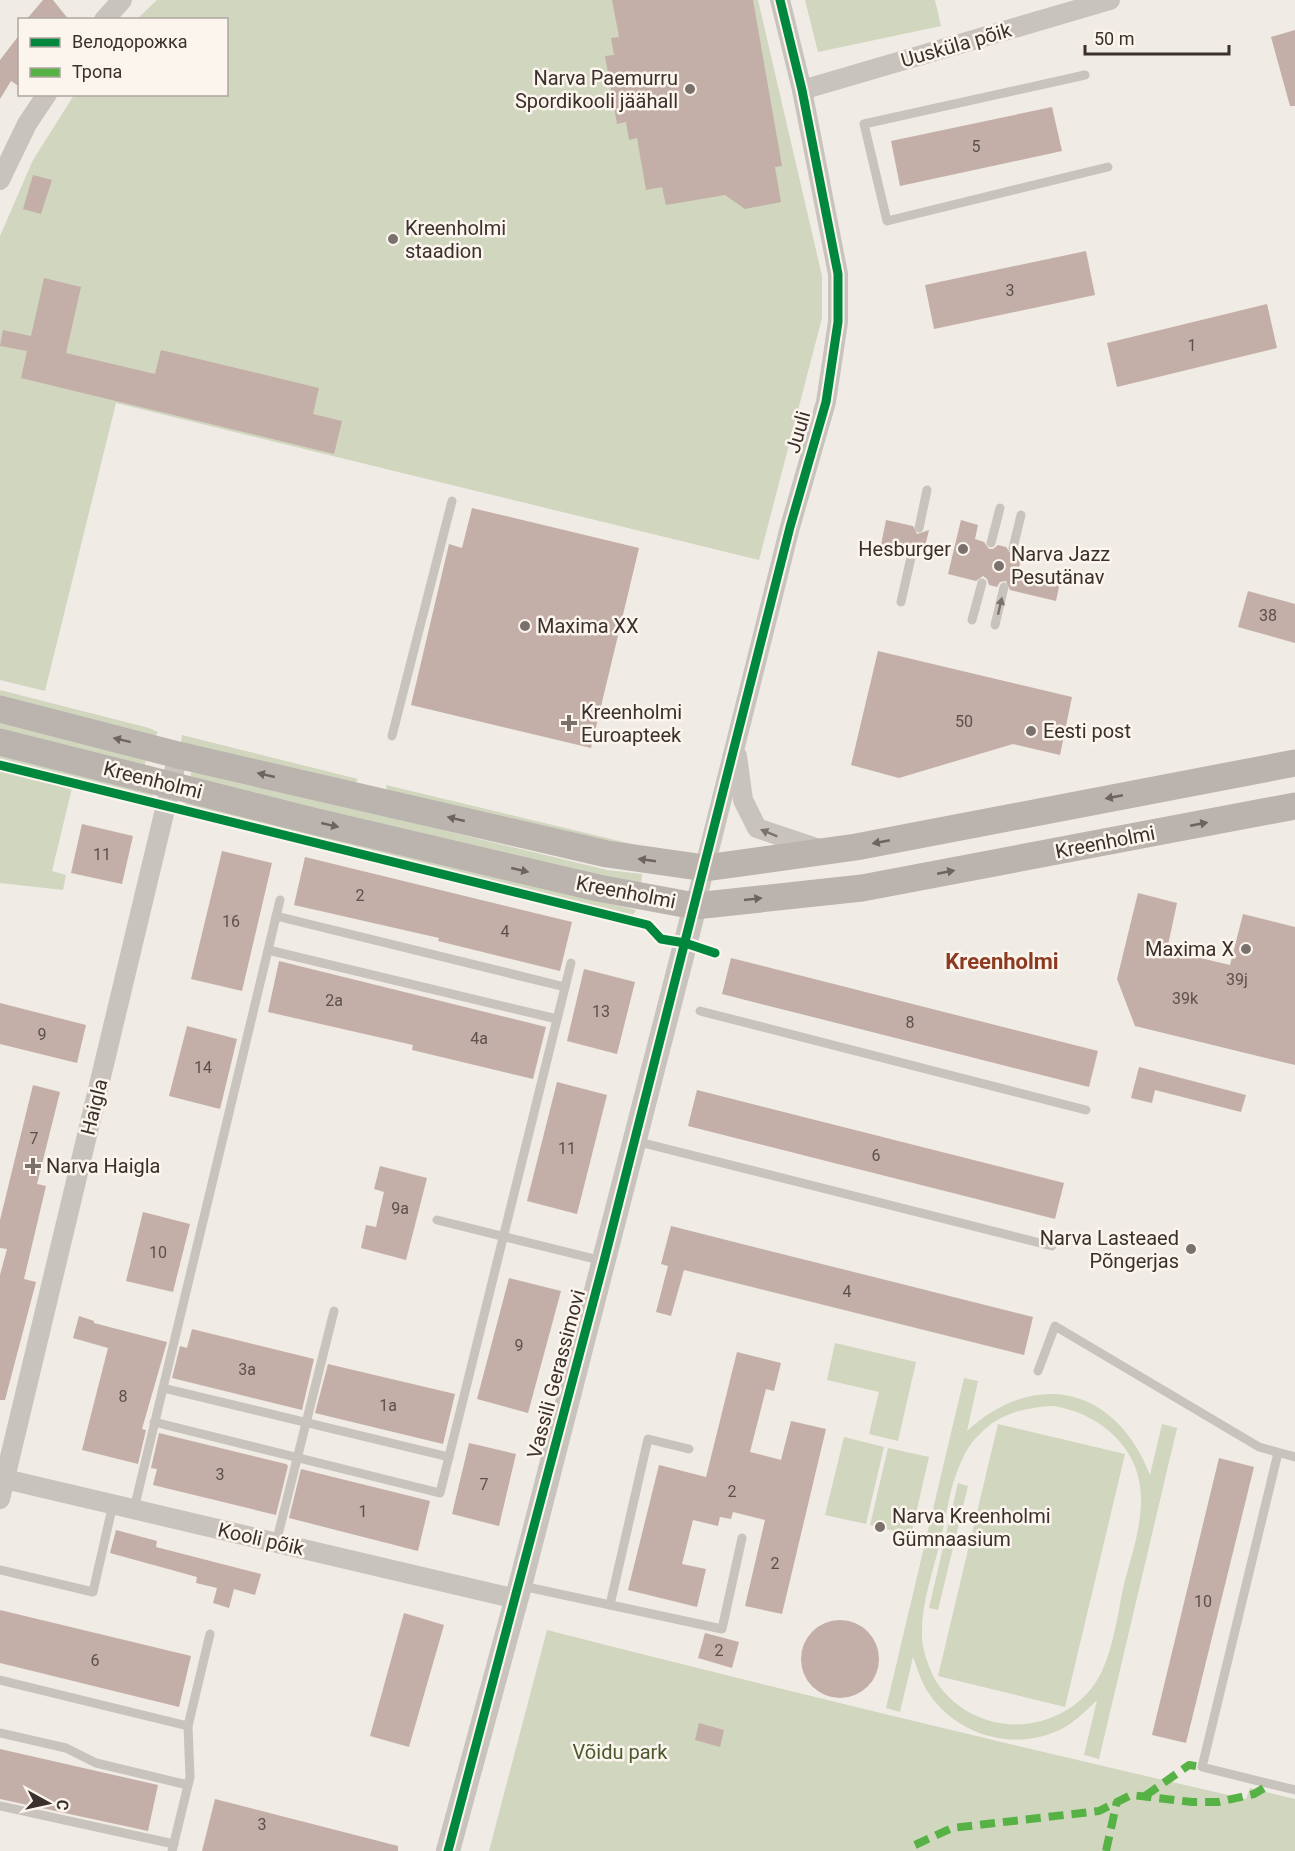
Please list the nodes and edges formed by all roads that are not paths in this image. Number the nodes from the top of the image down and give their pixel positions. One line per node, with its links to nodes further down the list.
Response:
1 (780, 0): 4 (street, Juuli)
2 (1110, 0): 4 (street, Uusküla põik)
3 (1085, 75): 6 (lane)
4 (801, 90): 24 (street, Juuli)
5 (46, 96): 7 (street)
6 (1108, 167)
7 (0, 180)
8 (927, 490): 12 (lane)
9 (452, 501): 22 (lane)
10 (1000, 508): 13 (lane)
11 (1021, 515): 14 (lane)
12 (918, 528)
13 (991, 543)
14 (1013, 548)
15 (912, 553): 18 (lane)
16 (982, 583): 19 (lane)
17 (1004, 587): 20 (lane, one-way to 17)
18 (901, 602)
19 (972, 620)
20 (995, 626)
21 (0, 709): 25 (main road, Kreenholmi, one-way to 21)
22 (392, 736)
23 (0, 742): 27 (main road, Kreenholmi)
24 (735, 744): 31 (street, one-way to 24); 32 (street, Juuli)
25 (178, 755): 27 (street, Haigla); 32 (main road, Kreenholmi, one-way to 25)
26 (1295, 763): 28 (main road, Kreenholmi)
27 (171, 785): 34 (main road, Kreenholmi, one-way to 34); 57 (street, Haigla)
28 (1143, 792): 30 (main road); 31 (main road, Kreenholmi, one-way to 31)
29 (1295, 806): 30 (main road, Kreenholmi, one-way to 29)
30 (1152, 833): 34 (main road, Kreenholmi, one-way to 30)
31 (824, 851): 32 (main road, Kreenholmi)
32 (705, 868): 34 (street, Juuli)
33 (280, 900): 35 (lane)
34 (695, 906): 42 (street, Vassili Gerassimovi)
35 (276, 916): 36 (lane); 38 (lane)
36 (268, 950): 40 (lane); 49 (lane)
37 (571, 963): 38 (lane)
38 (565, 987): 40 (lane)
39 (700, 1011): 41 (lane)
40 (557, 1019): 44 (lane)
41 (1086, 1110)
42 (635, 1141): 45 (lane); 46 (street, Vassili Gerassimovi)
43 (437, 1220): 44 (lane)
44 (505, 1236): 46 (lane); 54 (lane)
45 (1052, 1246)
46 (604, 1261): 64 (street, Vassili Gerassimovi)
47 (334, 1311): 51 (lane)
48 (1038, 1371): 53 (lane)
49 (163, 1388): 50 (lane); 51 (lane)
50 (154, 1422): 56 (lane); 60 (lane)
51 (306, 1422): 54 (lane); 56 (lane)
52 (689, 1449): 65 (lane)
53 (1278, 1453): 55 (lane); 71 (lane)
54 (449, 1456): 56 (lane)
55 (1295, 1457)
56 (297, 1458): 62 (lane)
57 (5, 1479): 58 (street, Haigla); 59 (street, Kooli põik)
58 (0, 1499)
59 (114, 1504): 60 (street, Kooli põik); 63 (lane)
60 (134, 1509): 62 (street, Kooli põik)
61 (742, 1539): 65 (lane)
62 (276, 1542): 64 (street, Kooli põik)
63 (0, 1570)
64 (518, 1592): 65 (lane); 74 (street, Vassili Gerassimovi)
65 (610, 1605)
66 (210, 1634): 68 (lane)
67 (0, 1680): 68 (lane)
68 (188, 1726): 70 (lane)
69 (0, 1733): 70 (lane)
70 (188, 1785): 73 (lane)
71 (1295, 1790)
72 (0, 1806): 73 (lane)
73 (173, 1847)
74 (448, 1851)

